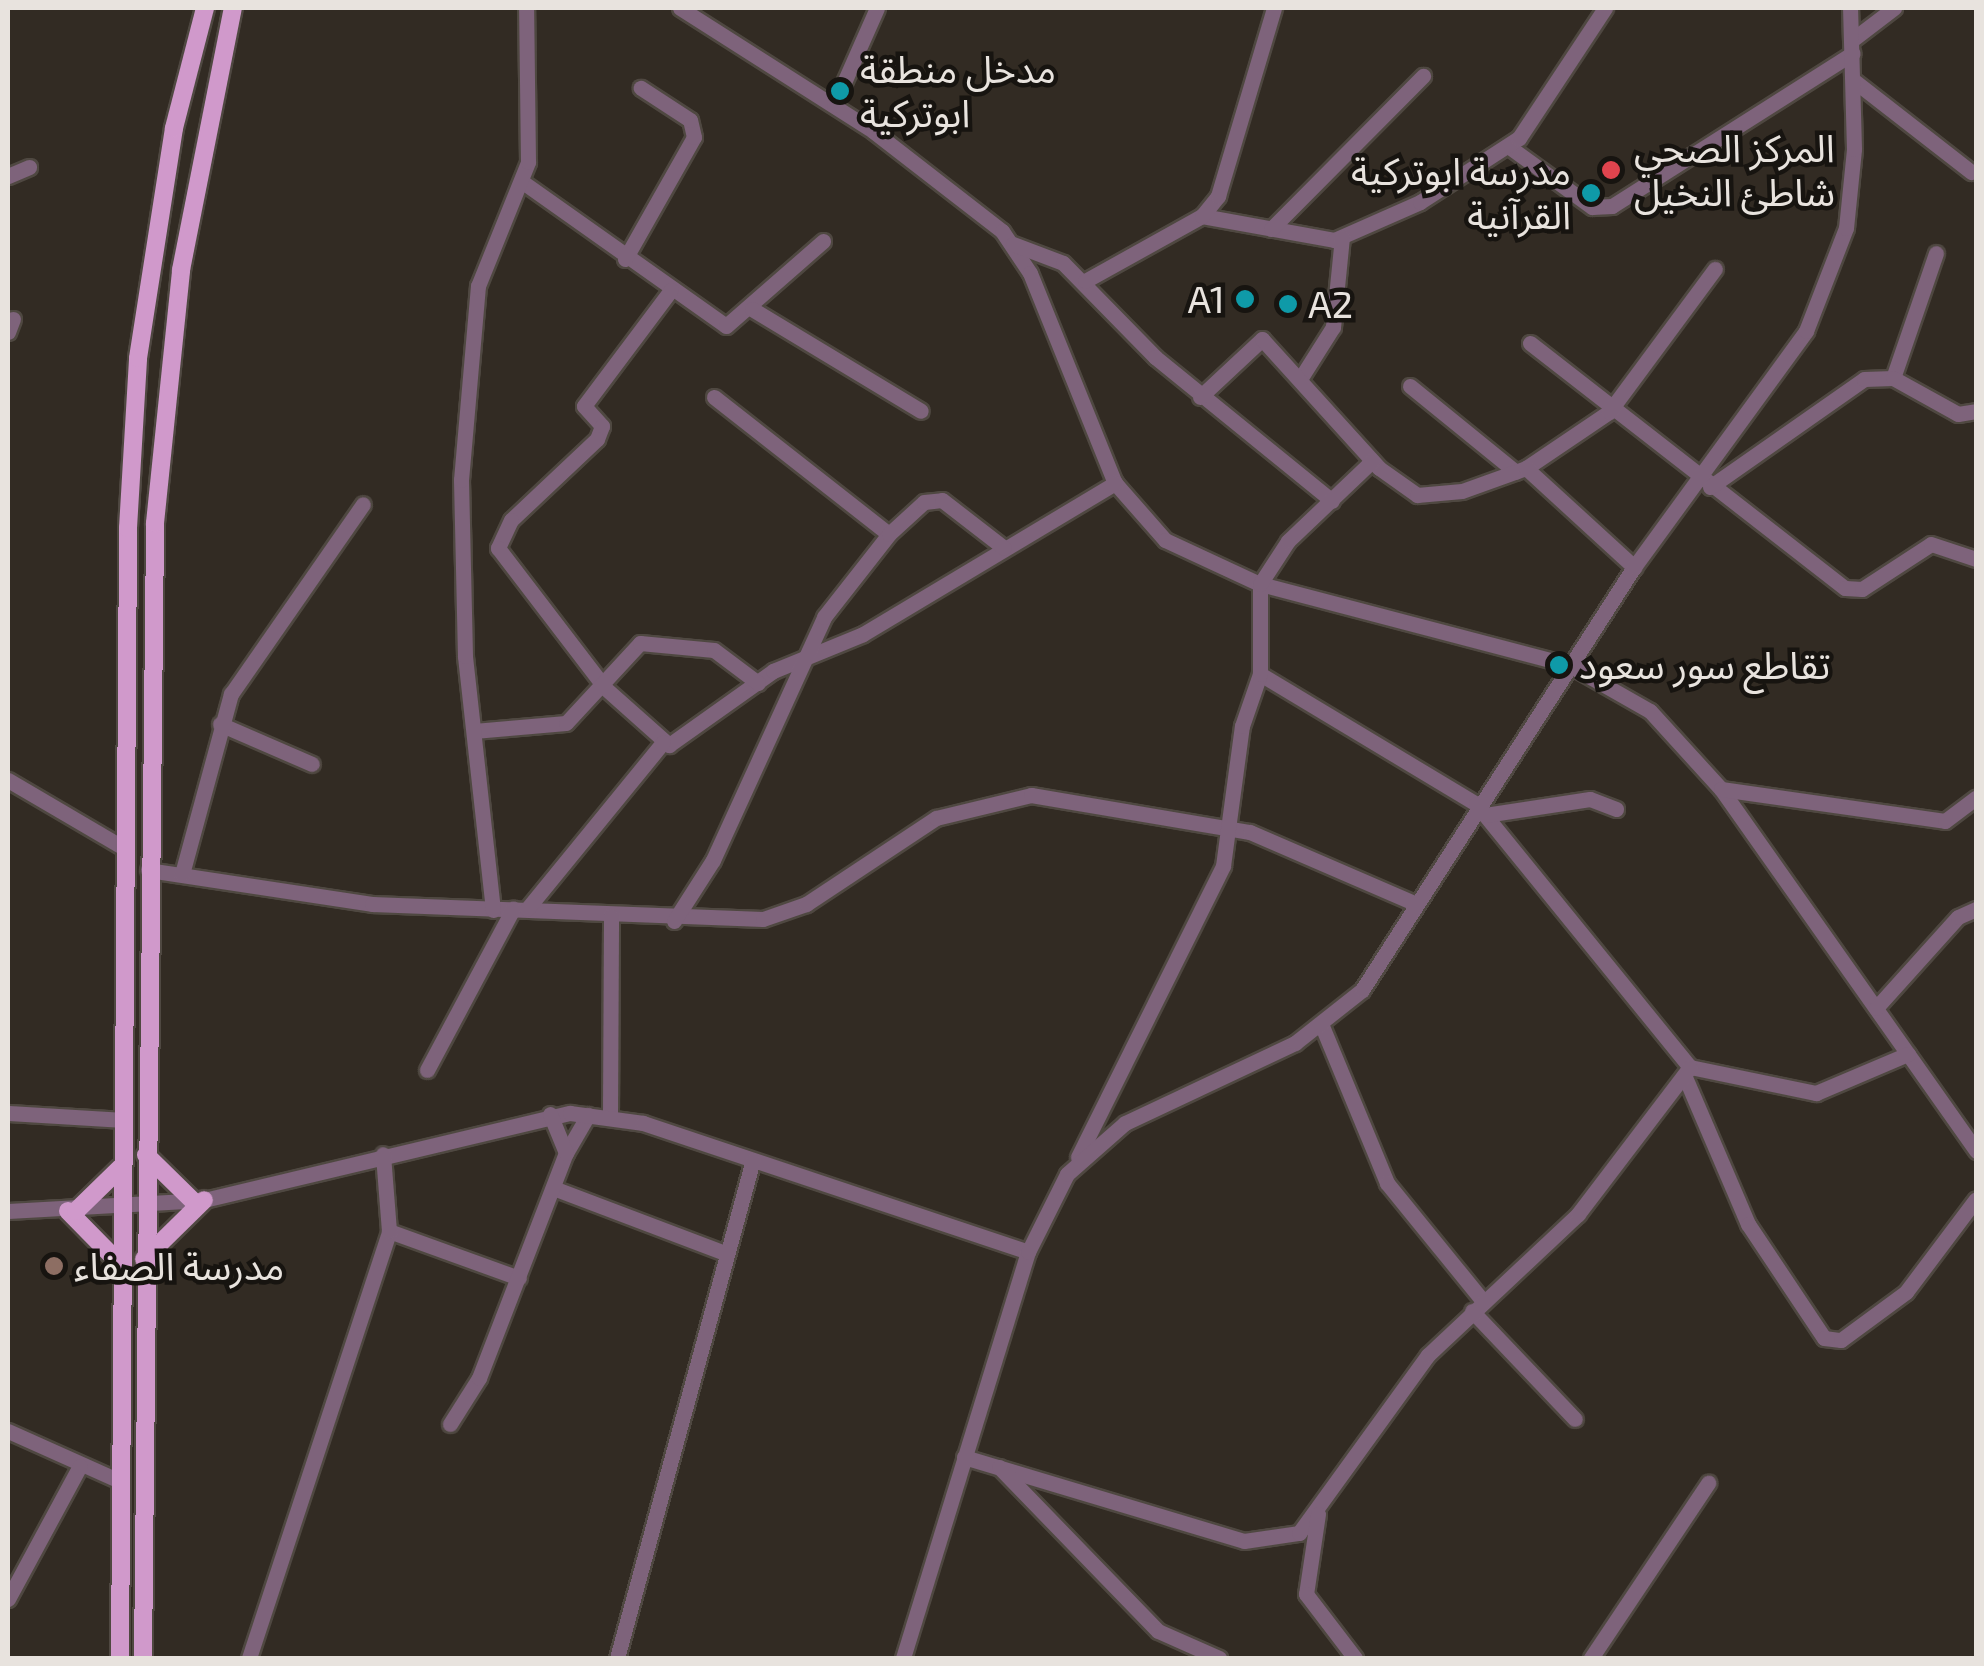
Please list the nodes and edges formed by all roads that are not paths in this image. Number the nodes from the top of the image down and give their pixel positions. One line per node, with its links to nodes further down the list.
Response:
1 (205, 8): 67 (main road)
2 (232, 8): 68 (main road)
3 (526, 8): 19 (street)
4 (680, 8): 14 (street)
5 (877, 8): 14 (street)
6 (1274, 8): 20 (street)
7 (1605, 8): 15 (street)
8 (1850, 8): 10 (street)
9 (1894, 8): 10 (street)
10 (1852, 46): 12 (street); 15 (street)
11 (1423, 76): 21 (street)
12 (1852, 80): 17 (street); 43 (street)
13 (640, 88): 26 (street)
14 (834, 106): 24 (street)
15 (1508, 146): 22 (street)
16 (29, 167): 18 (street)
17 (1971, 172)
18 (8, 176)
19 (524, 183): 26 (street); 57 (street)
20 (1202, 216): 21 (street); 28 (street)
21 (1271, 229): 22 (street)
22 (1342, 238): 32 (street)
23 (823, 240): 30 (street)
24 (1013, 244): 28 (street); 42 (street)
25 (1936, 253): 33 (street)
26 (625, 259): 29 (street)
27 (1715, 270): 39 (street)
28 (1084, 281): 35 (street)
29 (671, 290): 30 (street); 55 (street)
30 (752, 310): 37 (street)
31 (1530, 343): 39 (street)
32 (1302, 376): 35 (street); 40 (street)
33 (1894, 378): 38 (street); 43 (street)
34 (1410, 386): 41 (street)
35 (1200, 396): 44 (street)
36 (714, 397): 46 (street)
37 (921, 411)
38 (1976, 411)
39 (1609, 412): 41 (street); 43 (street)
40 (1372, 461): 41 (street); 44 (street)
41 (1521, 470): 49 (street)
42 (1114, 483): 47 (street); 50 (street)
43 (1704, 484): 48 (street); 49 (street)
44 (1332, 501): 50 (street)
45 (363, 504): 56 (street)
46 (889, 534): 47 (street); 51 (street)
47 (1004, 548): 51 (street)
48 (1976, 559)
49 (1634, 568): 52 (street)
50 (1260, 584): 52 (street); 53 (street)
51 (806, 655): 54 (street); 75 (street)
52 (1569, 666): 61 (street); 64 (street)
53 (1260, 674): 64 (street); 66 (street)
54 (758, 683): 55 (street); 58 (street)
55 (605, 688): 57 (street); 58 (street)
56 (220, 724): 59 (street); 69 (street)
57 (474, 731): 73 (street)
58 (663, 742): 71 (street)
59 (312, 764)
60 (8, 780): 67 (street)
61 (1721, 789): 65 (street); 76 (street)
62 (1976, 798): 65 (street)
63 (1616, 809): 64 (street)
64 (1480, 810): 70 (street); 80 (street)
65 (1969, 817)
66 (1231, 830): 70 (street); 75 (street); 91 (street)
67 (124, 848): 85 (main road)
68 (148, 870): 69 (street); 89 (main road)
69 (182, 874): 73 (street)
70 (1416, 904): 77 (street)
71 (520, 909): 73 (street); 74 (street); 79 (street)
72 (1976, 909): 76 (street)
73 (493, 910)
74 (610, 916): 75 (street); 84 (street)
75 (674, 921)
76 (1876, 1008): 78 (street)
77 (1322, 1026): 91 (street); 106 (street)
78 (1908, 1054): 80 (street); 86 (street)
79 (427, 1070)
80 (1688, 1072): 94 (street); 106 (street)
81 (8, 1113): 85 (street)
82 (550, 1114): 83 (street); 87 (street); 88 (street)
83 (588, 1115): 84 (street); 87 (street)
84 (610, 1116): 90 (street)
85 (121, 1120): 92 (main road)
86 (1976, 1151)
87 (566, 1153): 93 (street)
88 (383, 1154): 95 (street); 100 (street)
89 (146, 1155): 95 (main road); 97 (main road)
90 (754, 1160): 101 (street); 102 (street)
91 (1077, 1161): 101 (street)
92 (120, 1168): 96 (main road); 99 (main road)
93 (553, 1188): 102 (street); 105 (street)
94 (1976, 1198)
95 (198, 1201): 97 (street); 103 (main road)
96 (120, 1210): 97 (street); 99 (street); 104 (main road)
97 (144, 1210): 103 (main road)
98 (8, 1211): 99 (street)
99 (72, 1211): 104 (main road)
100 (390, 1231): 105 (street); 119 (street)
101 (1028, 1252): 110 (street)
102 (725, 1253): 120 (street)
103 (143, 1259): 118 (main road)
104 (120, 1264): 113 (main road)
105 (519, 1278): 108 (street)
106 (1477, 1306): 107 (street); 115 (street)
107 (1575, 1420)
108 (450, 1424)
109 (8, 1430): 111 (street)
110 (964, 1457): 112 (street); 121 (street)
111 (80, 1466): 113 (street); 116 (street)
112 (999, 1468): 115 (street); 122 (street)
113 (120, 1481): 117 (main road)
114 (1708, 1483): 124 (street)
115 (1318, 1514): 123 (street)
116 (8, 1598)
117 (120, 1658)
118 (143, 1658)
119 (249, 1658)
120 (616, 1658)
121 (904, 1658)
122 (1219, 1658)
123 (1355, 1658)
124 (1591, 1658)

